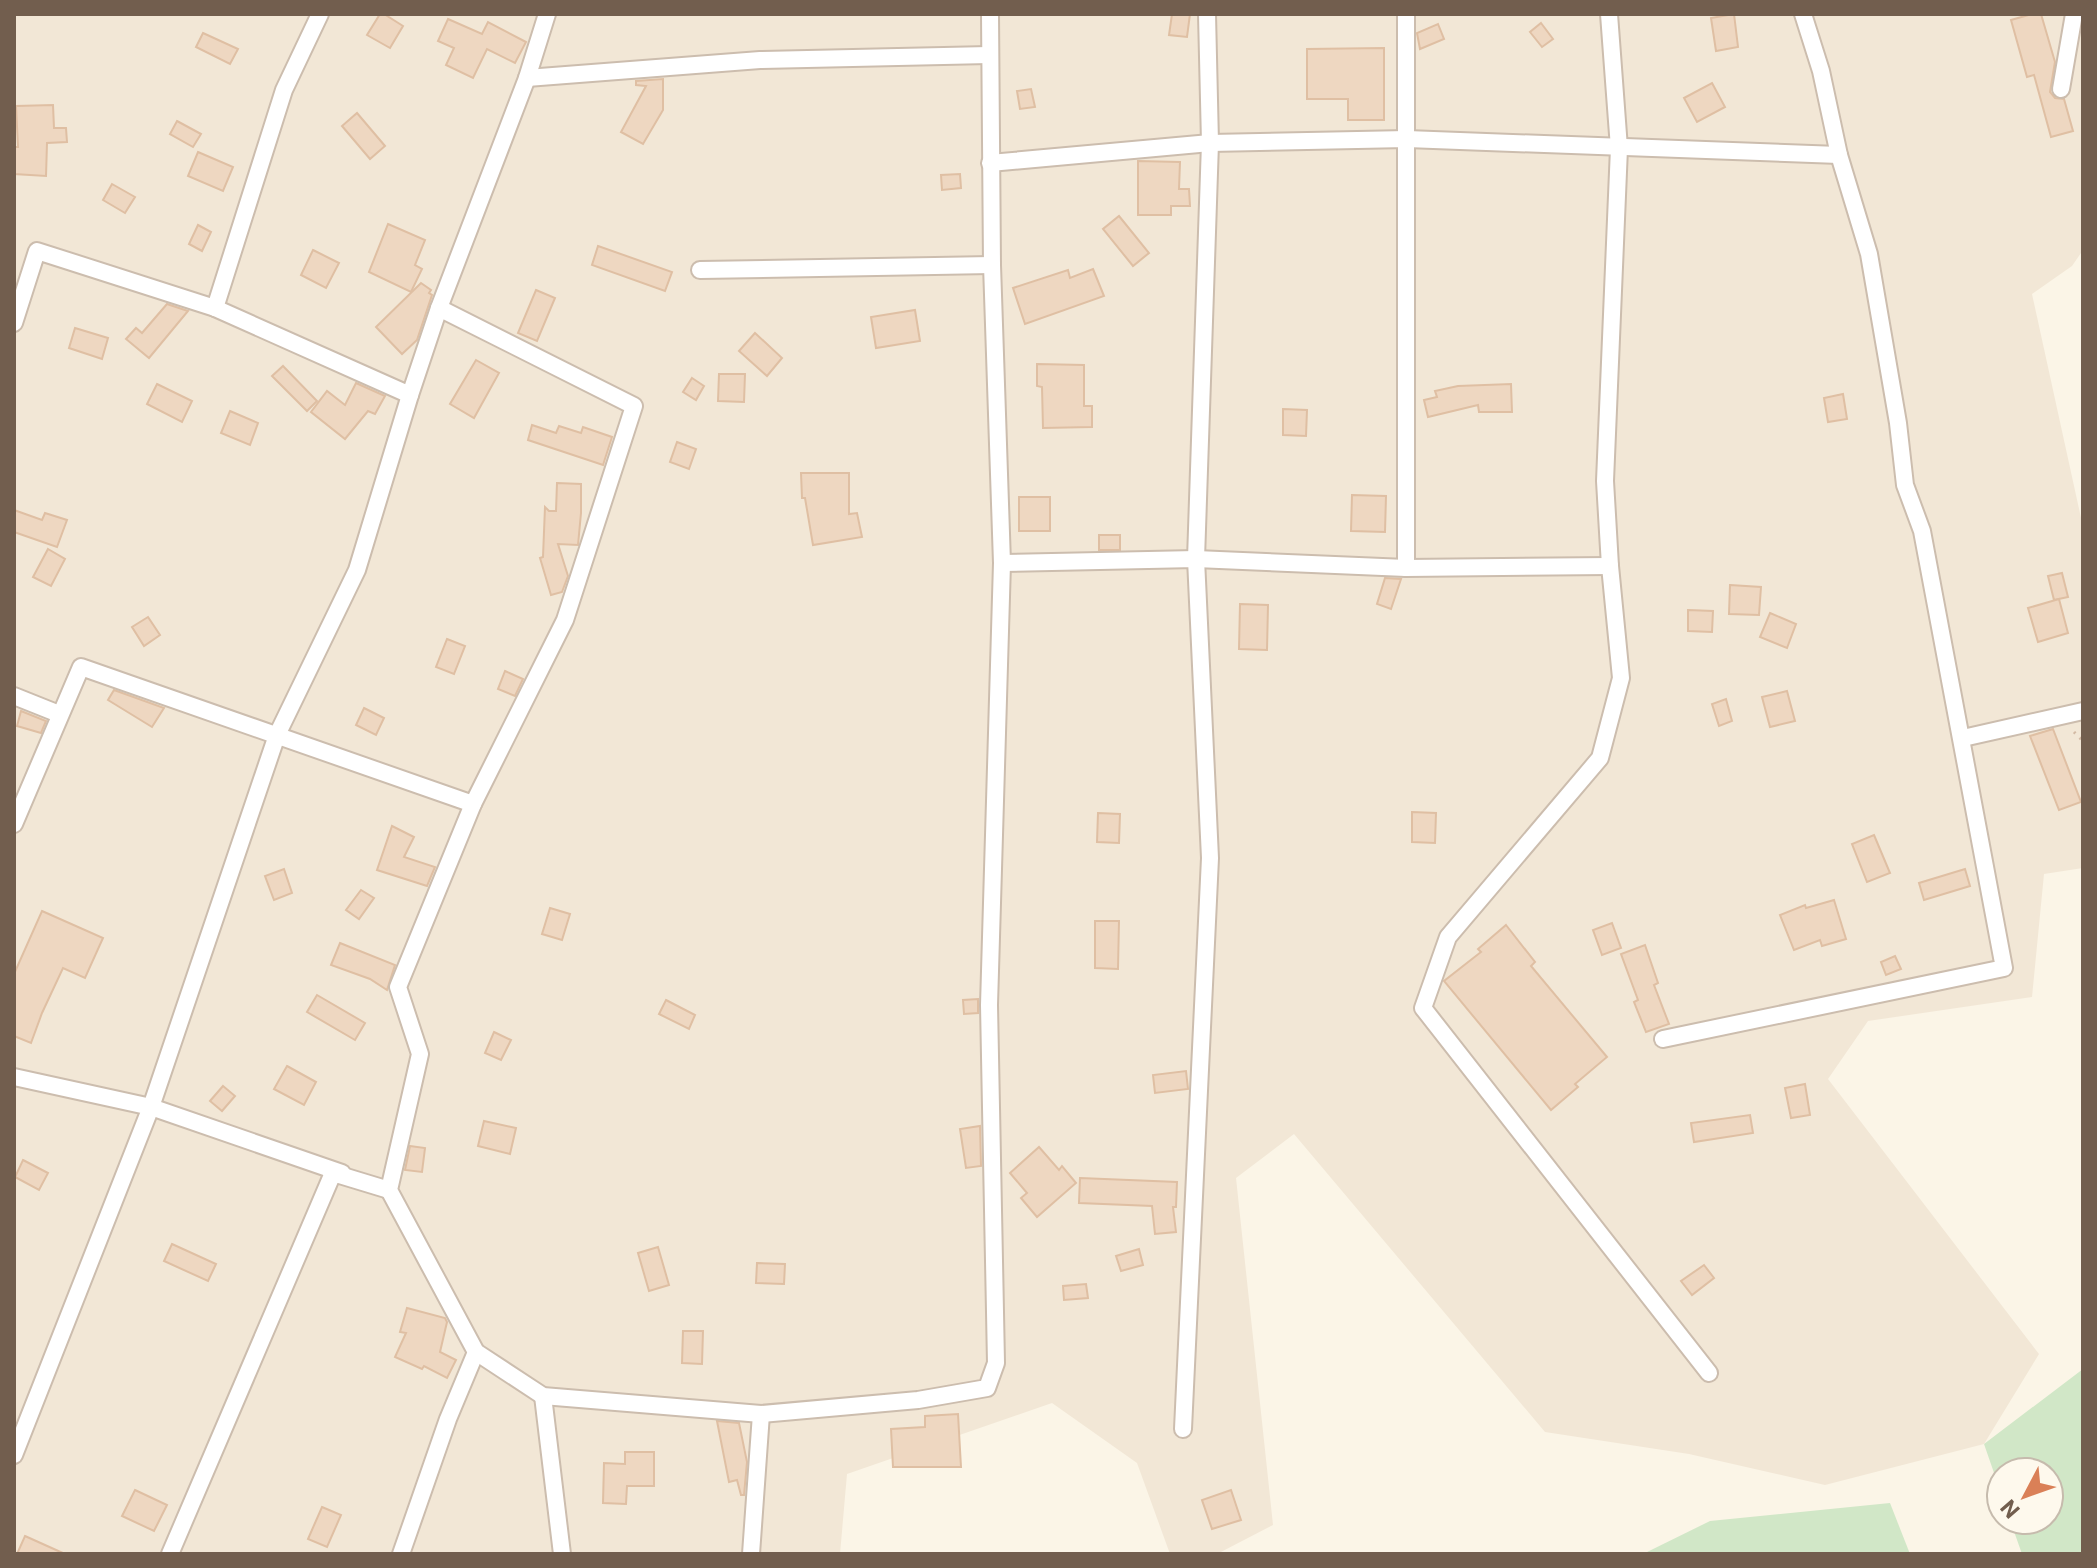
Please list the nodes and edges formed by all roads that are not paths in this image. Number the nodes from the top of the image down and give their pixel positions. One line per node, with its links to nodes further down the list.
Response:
1 (320, 14): 19 (street)
2 (547, 14): 10 (street)
3 (990, 14): 9 (street)
4 (1207, 14): 13 (street)
5 (1406, 14): 12 (street)
6 (1609, 14): 14 (street)
7 (1803, 14): 15 (street)
8 (2074, 14): 11 (street)
9 (989, 55): 10 (street); 16 (street)
10 (527, 78): 20 (street)
11 (2061, 89)
12 (1407, 139): 13 (street); 14 (street); 26 (street)
13 (1210, 143): 16 (street); 23 (street)
14 (1619, 148): 15 (street); 25 (street)
15 (1839, 155): 31 (street)
16 (990, 163): 17 (street)
17 (992, 265): 18 (street); 24 (street)
18 (700, 270)
19 (215, 308): 21 (street); 22 (street)
20 (439, 308): 22 (street); 32 (street)
21 (14, 323)
22 (410, 395): 30 (street)
23 (1196, 559): 24 (street); 26 (street); 42 (street)
24 (1002, 563): 41 (street)
25 (1610, 566): 26 (street); 39 (street)
26 (1406, 568)
27 (14, 696): 29 (street)
28 (2083, 711): 31 (street)
29 (59, 714): 30 (street); 33 (street)
30 (277, 735): 32 (street); 36 (street)
31 (1963, 738): 34 (street)
32 (473, 804): 37 (street)
33 (14, 824)
34 (1663, 1039)
35 (14, 1077): 36 (street)
36 (151, 1107): 37 (street); 43 (street)
37 (389, 1190): 38 (street); 44 (street)
38 (476, 1352): 40 (street); 45 (street)
39 (1709, 1373)
40 (543, 1396): 41 (street); 46 (street)
41 (761, 1414): 47 (street)
42 (1183, 1429)
43 (14, 1455)
44 (170, 1554)
45 (401, 1554)
46 (562, 1554)
47 (751, 1554)

